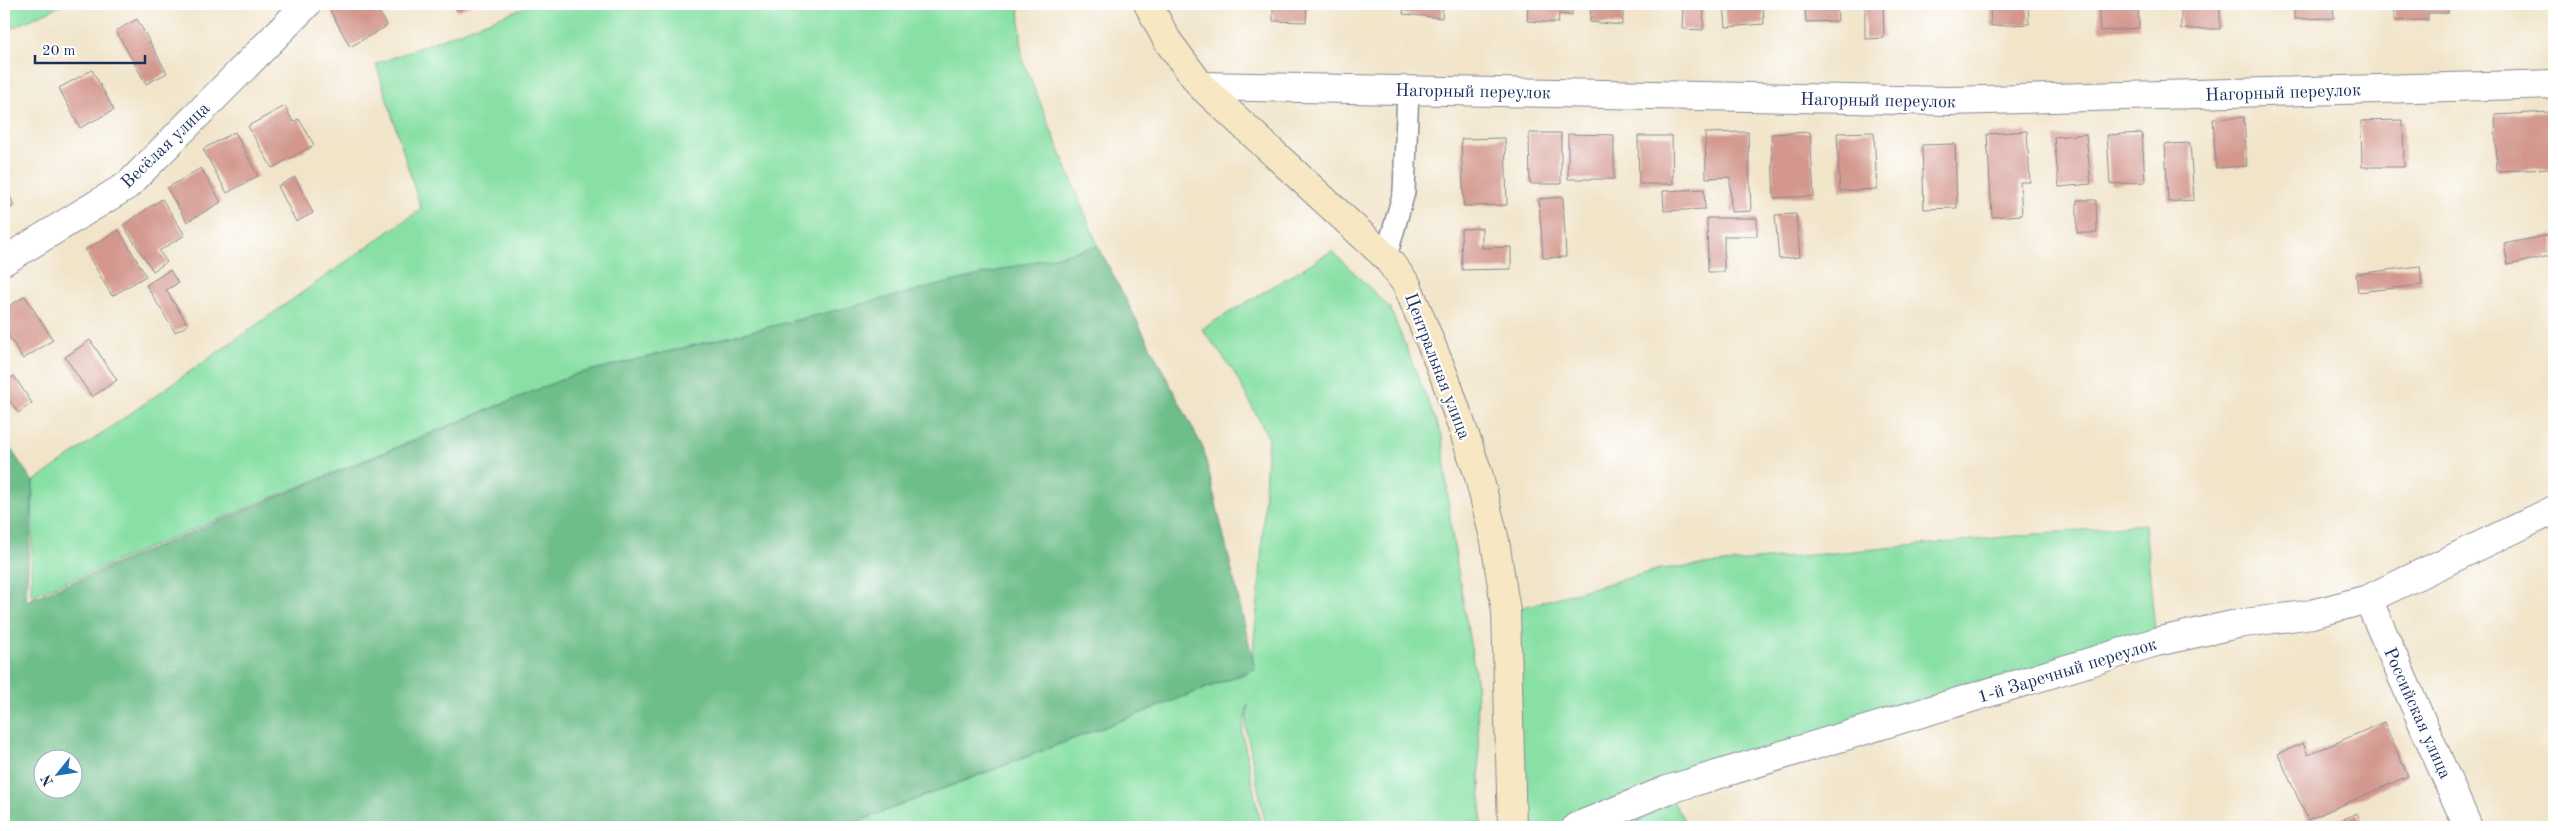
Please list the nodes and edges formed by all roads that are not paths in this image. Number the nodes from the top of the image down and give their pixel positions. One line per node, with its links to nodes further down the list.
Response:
1 (306, 4): 7 (street, Весёлая улица)
2 (1148, 4): 4 (street, Центральная улица)
3 (2554, 84): 5 (street, Нагорный переулок)
4 (1201, 86): 5 (street, Нагорный переулок); 6 (street, Центральная улица)
5 (1408, 90): 6 (lane)
6 (1386, 257): 10 (street, Центральная улица)
7 (4, 261)
8 (2554, 510): 9 (street, 1-й Заречный переулок)
9 (2368, 598): 11 (street, 1-й Заречный переулок); 12 (street, Российская улица)
10 (1512, 827)
11 (1576, 827)
12 (2468, 827)

